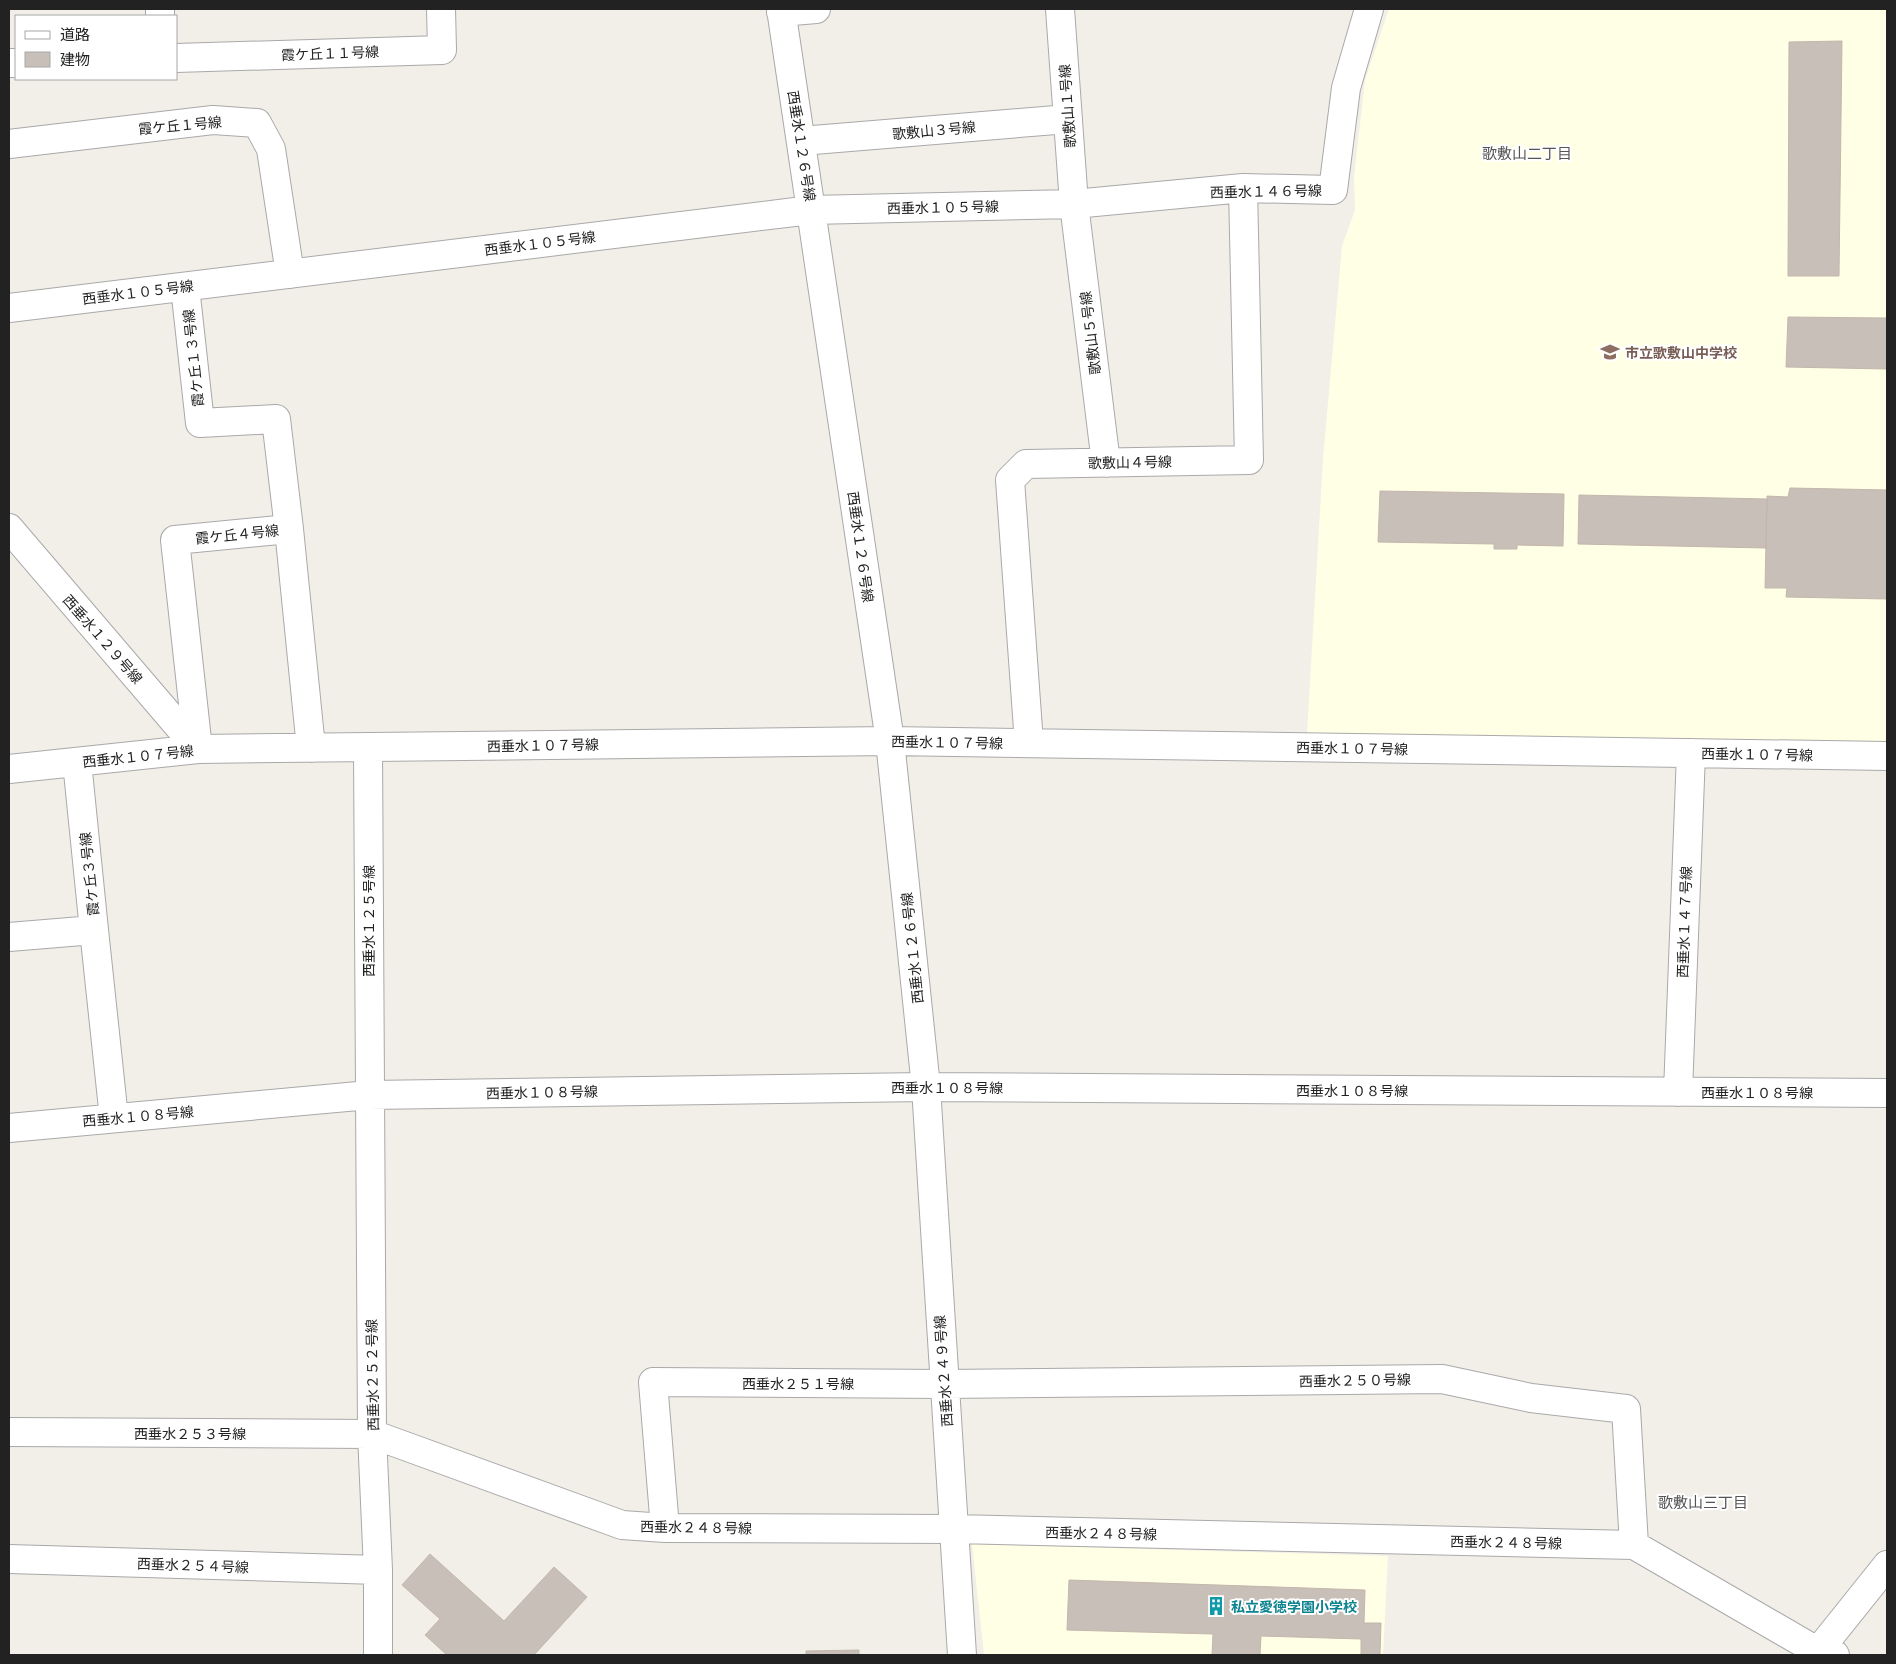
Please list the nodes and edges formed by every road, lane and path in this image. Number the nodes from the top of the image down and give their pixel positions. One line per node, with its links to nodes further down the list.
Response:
1 (441, 9): 6 (street, 霞ケ丘１１号線)
2 (816, 9): 5 (street)
3 (1060, 9): 7 (street, 歌敷山１号線)
4 (1369, 9): 10 (street, 西垂水１４６号線)
5 (781, 10): 8 (street, 西垂水１２６号線)
6 (178, 58)
7 (1068, 119): 8 (street, 歌敷山３号線); 11 (street, 歌敷山１号線)
8 (801, 141): 12 (street, 西垂水１２６号線)
9 (9, 144): 13 (street, 霞ケ丘１号線)
10 (1243, 188): 11 (street, 西垂水１４６号線); 16 (street, 歌敷山４号線)
11 (1074, 204): 12 (street, 西垂水１０５号線); 16 (street, 歌敷山５号線)
12 (812, 210): 13 (street, 西垂水１０５号線); 19 (street, 西垂水１２６号線)
13 (290, 274): 14 (street, 西垂水１０５号線)
14 (185, 287): 15 (street, 西垂水１０５号線); 18 (street, 霞ケ丘１３号線)
15 (9, 308)
16 (1106, 463): 20 (street, 歌敷山４号線)
17 (9, 528): 23 (street, 西垂水１２９号線)
18 (289, 529): 22 (street, 霞ケ丘４号線); 23 (street, 霞ケ丘４号線)
19 (890, 741): 20 (street, 西垂水１０７号線); 21 (street, 西垂水１０７号線); 30 (street, 西垂水１２６号線)
20 (1029, 744): 24 (street, 西垂水１０７号線)
21 (368, 747): 22 (street, 西垂水１０７号線); 33 (street, 西垂水１２５号線)
22 (310, 748): 23 (street, 西垂水１０７号線)
23 (198, 749): 26 (street, 西垂水１０７号線)
24 (1691, 753): 25 (street, 西垂水１０７号線); 31 (street, 西垂水１４７号線)
25 (1887, 756)
26 (78, 762): 27 (street, 西垂水１０７号線); 28 (street, 霞ケ丘３号線)
27 (9, 769)
28 (94, 930): 29 (street, 霞ケ丘３号線); 34 (street)
29 (9, 937)
30 (926, 1087): 31 (street, 西垂水１０８号線); 33 (street, 西垂水１０８号線); 36 (street, 西垂水２４９号線)
31 (1678, 1092): 32 (street, 西垂水１０８号線)
32 (1887, 1093)
33 (369, 1095): 34 (street, 西垂水１０８号線); 38 (street, 西垂水２５２号線)
34 (114, 1118): 35 (street, 西垂水１０８号線)
35 (9, 1128)
36 (944, 1384): 39 (street, 西垂水２５１号線); 40 (street, 西垂水２４９号線); 41 (street, 西垂水２５０号線)
37 (9, 1432): 38 (street, 西垂水２５３号線)
38 (372, 1434): 39 (street, 西垂水２４８号線); 44 (street, 西垂水２５２号線)
39 (665, 1528): 40 (street, 西垂水２４８号線)
40 (955, 1529): 41 (street, 西垂水２４８号線); 47 (street, 西垂水２４９号線)
41 (1634, 1545): 45 (street, 西垂水２４８号線)
42 (9, 1559): 44 (street, 西垂水２５４号線)
43 (1887, 1565): 45 (street)
44 (378, 1570): 46 (street, 西垂水２５２号線)
45 (1822, 1654)
46 (378, 1655)
47 (962, 1655)

